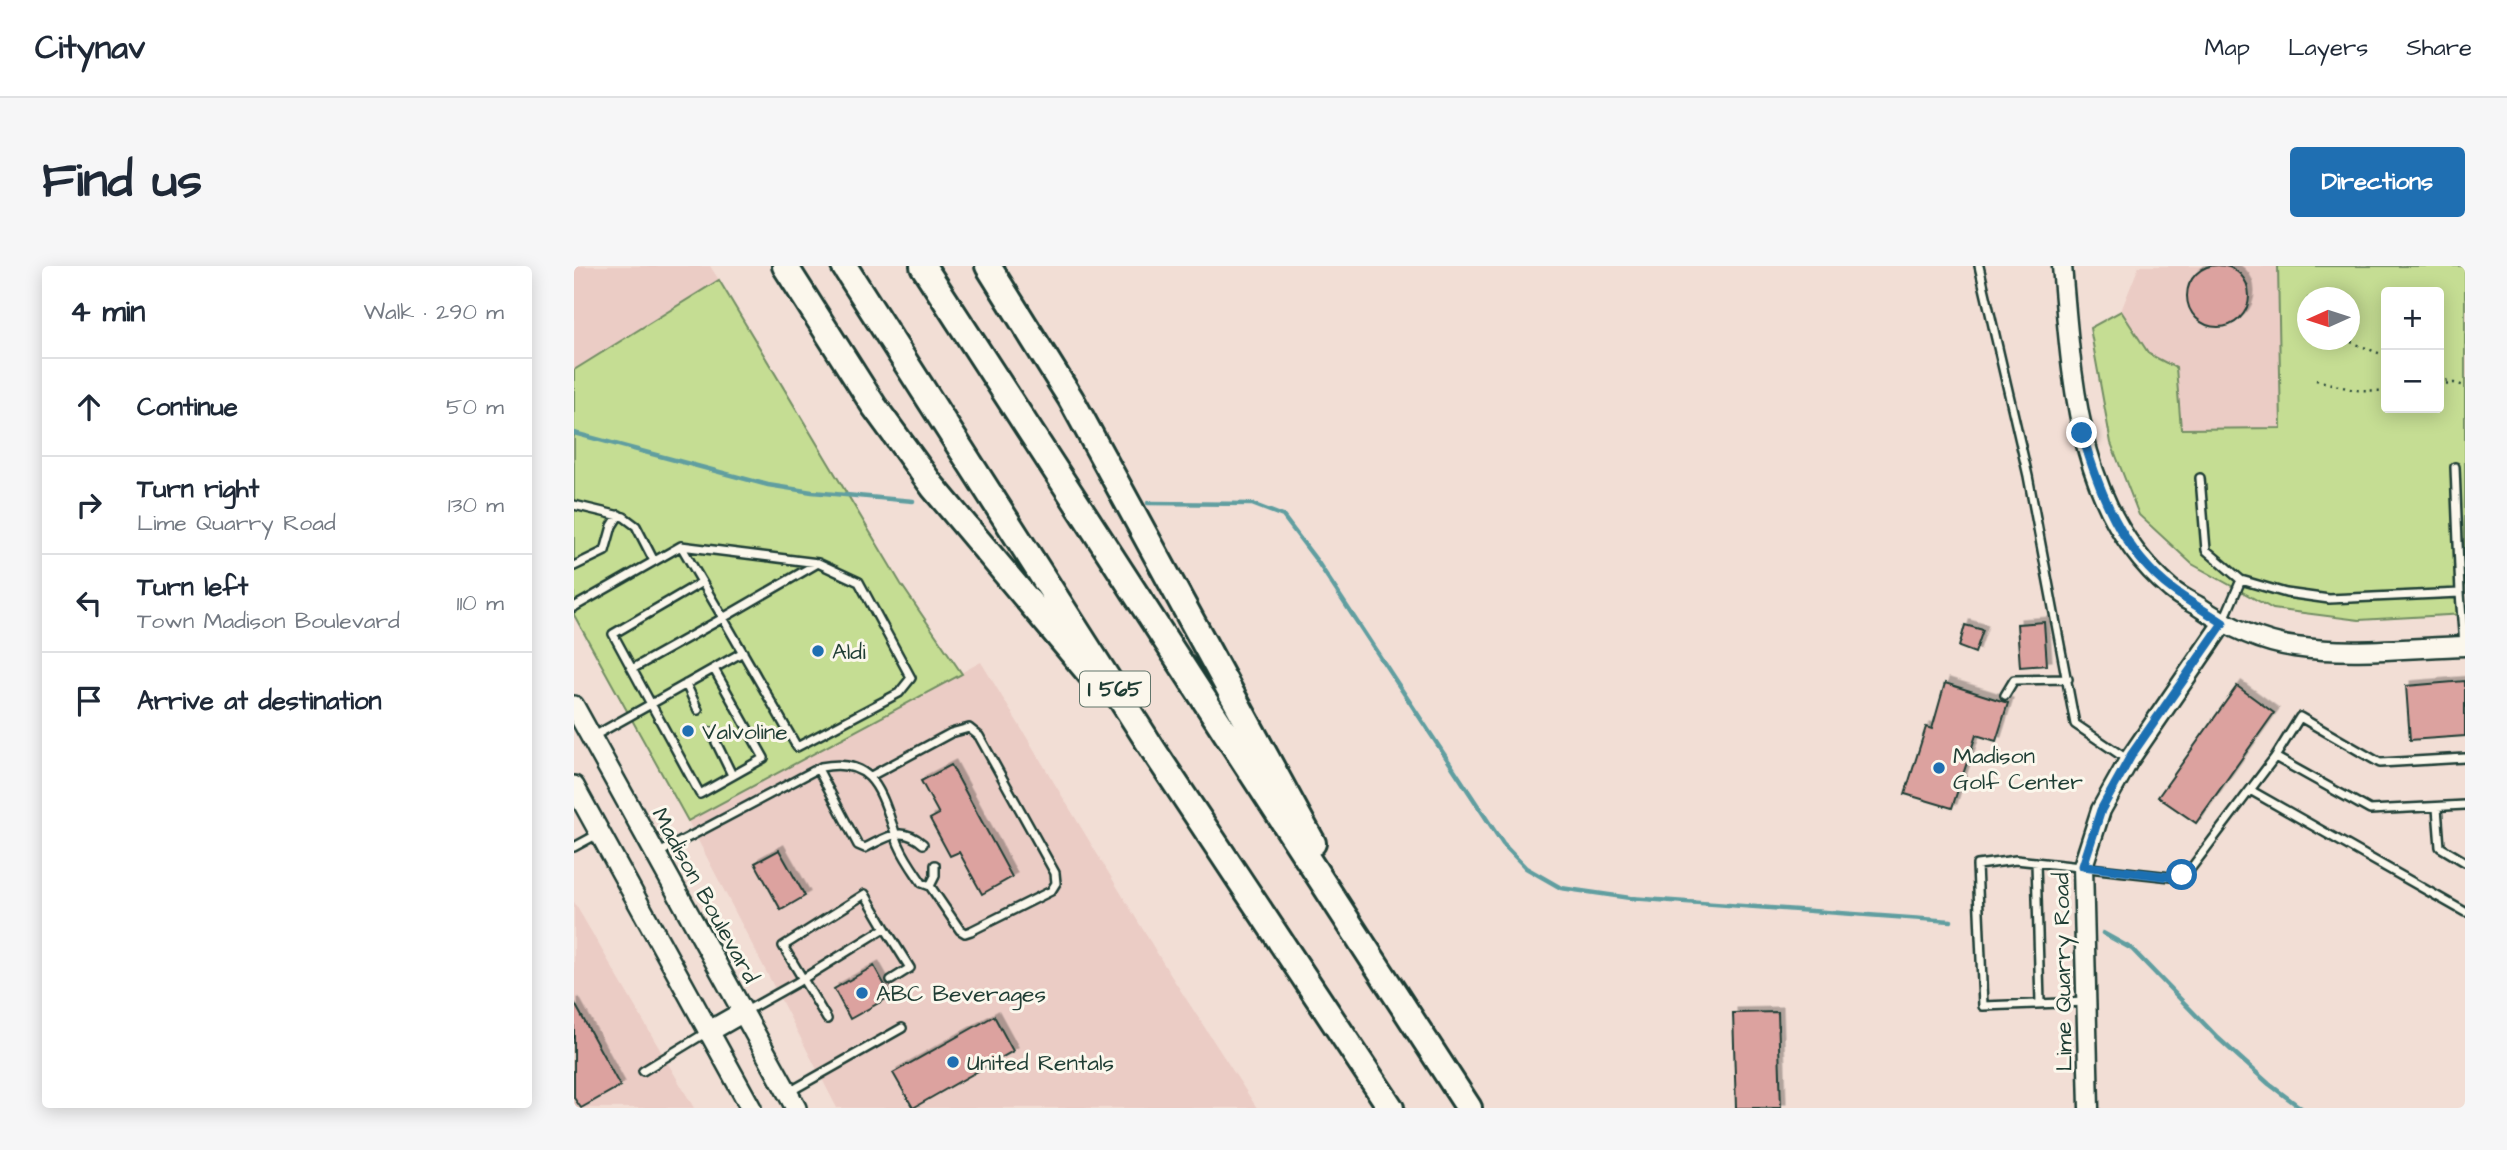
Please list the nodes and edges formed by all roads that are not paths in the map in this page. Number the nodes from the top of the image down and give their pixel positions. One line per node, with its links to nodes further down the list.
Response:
1 (785, 266): 33 (highway)
2 (844, 266): 33 (highway, I 565)
3 (923, 266): 56 (highway, I 565)
4 (988, 266): 56 (highway)
5 (1979, 266): 25 (lane)
6 (2062, 266): 20 (street)
7 (2455, 467): 17 (lane)
8 (2200, 478): 15 (lane)
9 (574, 505): 10 (lane)
10 (619, 515): 12 (lane); 14 (lane)
11 (681, 546): 12 (lane); 13 (lane); 16 (lane)
12 (654, 561): 18 (lane)
13 (818, 563): 19 (lane); 22 (lane)
14 (574, 566)
15 (2241, 580): 17 (lane); 20 (lane)
16 (702, 582): 19 (lane); 23 (lane)
17 (2460, 593): 21 (lane)
18 (574, 607)
19 (723, 618): 22 (lane); 23 (lane)
20 (2223, 623): 21 (street); 36 (street, Lime Quarry Road)
21 (2465, 646)
22 (743, 652): 24 (lane)
23 (632, 669): 28 (lane)
24 (713, 669): 26 (lane); 38 (lane)
25 (2068, 679): 27 (lane); 36 (lane)
26 (686, 684): 28 (lane); 30 (lane)
27 (2005, 695)
28 (650, 704): 32 (lane); 38 (lane)
29 (574, 706): 32 (main road, Madison Boulevard)
30 (698, 710)
31 (711, 732): 38 (lane)
32 (591, 737): 48 (main road, Madison Boulevard)
33 (1154, 751): 68 (highway, I 565)
34 (2275, 757): 35 (lane); 41 (lane); 43 (lane)
35 (2465, 758)
36 (2129, 760): 52 (street, Lime Quarry Road)
37 (818, 769): 39 (lane); 45 (lane); 48 (lane)
38 (732, 775)
39 (871, 776): 45 (lane); 53 (lane)
40 (574, 786): 44 (main road)
41 (2250, 790): 52 (lane); 54 (lane)
42 (2465, 805): 43 (lane)
43 (2437, 808): 50 (lane)
44 (599, 833): 47 (lane); 64 (main road)
45 (895, 833): 46 (lane); 53 (lane)
46 (923, 844)
47 (574, 847)
48 (656, 855): 61 (main road, Madison Boulevard)
49 (2036, 862): 52 (lane); 60 (lane); 60 (lane)
50 (2465, 862)
51 (935, 865): 53 (lane)
52 (2083, 866): 59 (street, Lime Quarry Road)
53 (930, 886)
54 (2465, 912)
55 (885, 928): 57 (lane); 57 (lane); 58 (lane)
56 (1363, 944): 69 (highway, I 565)
57 (801, 980): 61 (lane); 62 (lane)
58 (891, 980)
59 (2086, 1002): 60 (lane); 70 (street, Lime Quarry Road)
60 (2040, 1003)
61 (743, 1012): 64 (main road); 66 (main road, Madison Boulevard)
62 (827, 1019)
63 (902, 1028): 66 (lane)
64 (708, 1032): 65 (lane); 67 (main road)
65 (643, 1071)
66 (792, 1100)
67 (751, 1108)
68 (1391, 1108)
69 (1469, 1108)
70 (2089, 1108)

